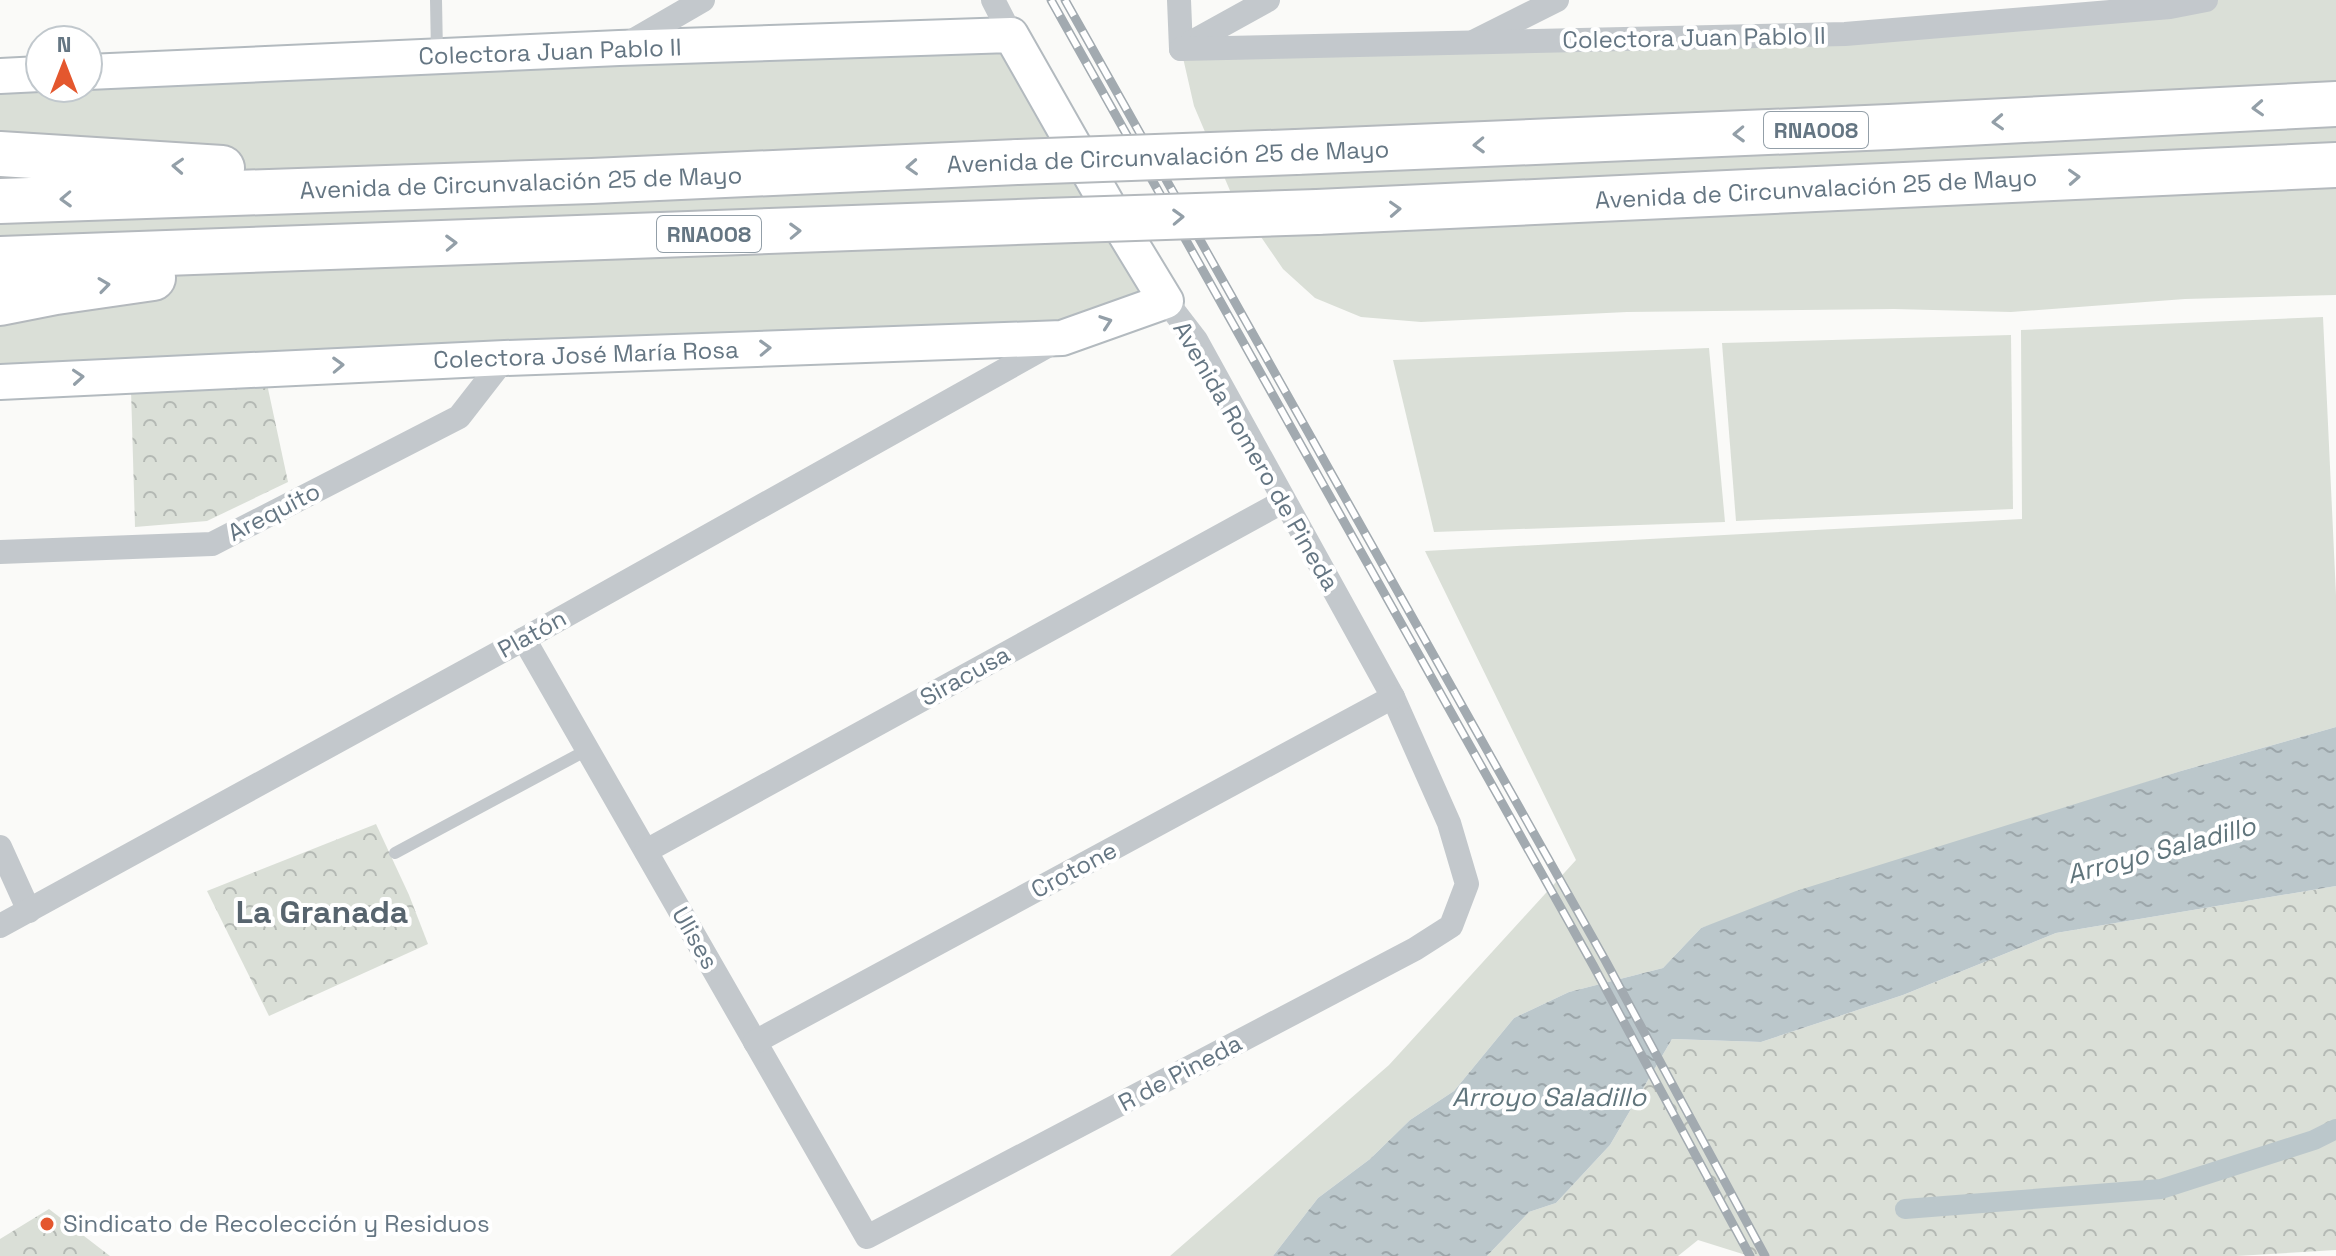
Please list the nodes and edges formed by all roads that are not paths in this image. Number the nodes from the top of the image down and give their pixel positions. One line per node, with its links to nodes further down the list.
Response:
1 (436, 0): 12 (lane)
2 (703, 0): 10 (street)
3 (993, 0): 8 (street, Avenida Romero de Pineda)
4 (1179, 0): 11 (street)
5 (1268, 0): 11 (street)
6 (1557, 0): 9 (street)
7 (2206, 0): 9 (street, Colectora Juan Pablo II)
8 (1011, 35): 10 (main road, Colectora Juan Pablo II); 23 (main road, Avenida Romero de Pineda)
9 (1469, 43): 11 (street, Colectora Juan Pablo II)
10 (619, 48): 12 (main road, Colectora Juan Pablo II)
11 (1181, 49)
12 (437, 56): 13 (main road, Colectora Juan Pablo II)
13 (104, 71)
14 (24, 75): 15 (main road)
15 (0, 76)
16 (2336, 104): 19 (highway, Avenida de Circunvalación 25 de Mayo / RNA008, one-way to 19, bridge)
17 (0, 154): 19 (highway, RNA008, one-way to 17)
18 (2336, 165): 21 (highway, Avenida de Circunvalación 25 de Mayo / RNA008, one-way to 18, bridge)
19 (592, 181): 20 (highway, Avenida de Circunvalación 25 de Mayo / RNA008, one-way to 20)
20 (0, 201)
21 (373, 246): 22 (highway, Avenida de Circunvalación 25 de Mayo / RNA008); 24 (highway, one-way to 21)
22 (0, 259)
23 (1166, 301): 25 (main road, Colectora José María Rosa, one-way to 23); 28 (street, Avenida Romero de Pineda)
24 (0, 303)
25 (1062, 338): 26 (main road, Colectora José María Rosa, one-way to 25); 30 (street, Platón)
26 (505, 358): 27 (main road, Colectora José María Rosa, one-way to 26); 29 (street, Arequito)
27 (0, 382)
28 (1284, 501): 31 (street, Avenida Romero de Pineda); 34 (street, Siracusa)
29 (0, 552)
30 (524, 639): 32 (street, Ulises); 37 (street, Platón)
31 (1393, 697): 36 (street, Avenida Romero de Pineda); 39 (street, Crotone)
32 (587, 750): 34 (street, Ulises); 35 (lane)
33 (0, 847): 37 (street)
34 (646, 851): 39 (street, Ulises)
35 (395, 853)
36 (1467, 884): 40 (street, R de Pineda)
37 (29, 911): 38 (street, Platón)
38 (0, 926)
39 (755, 1042): 40 (street, Ulises)
40 (867, 1237)

